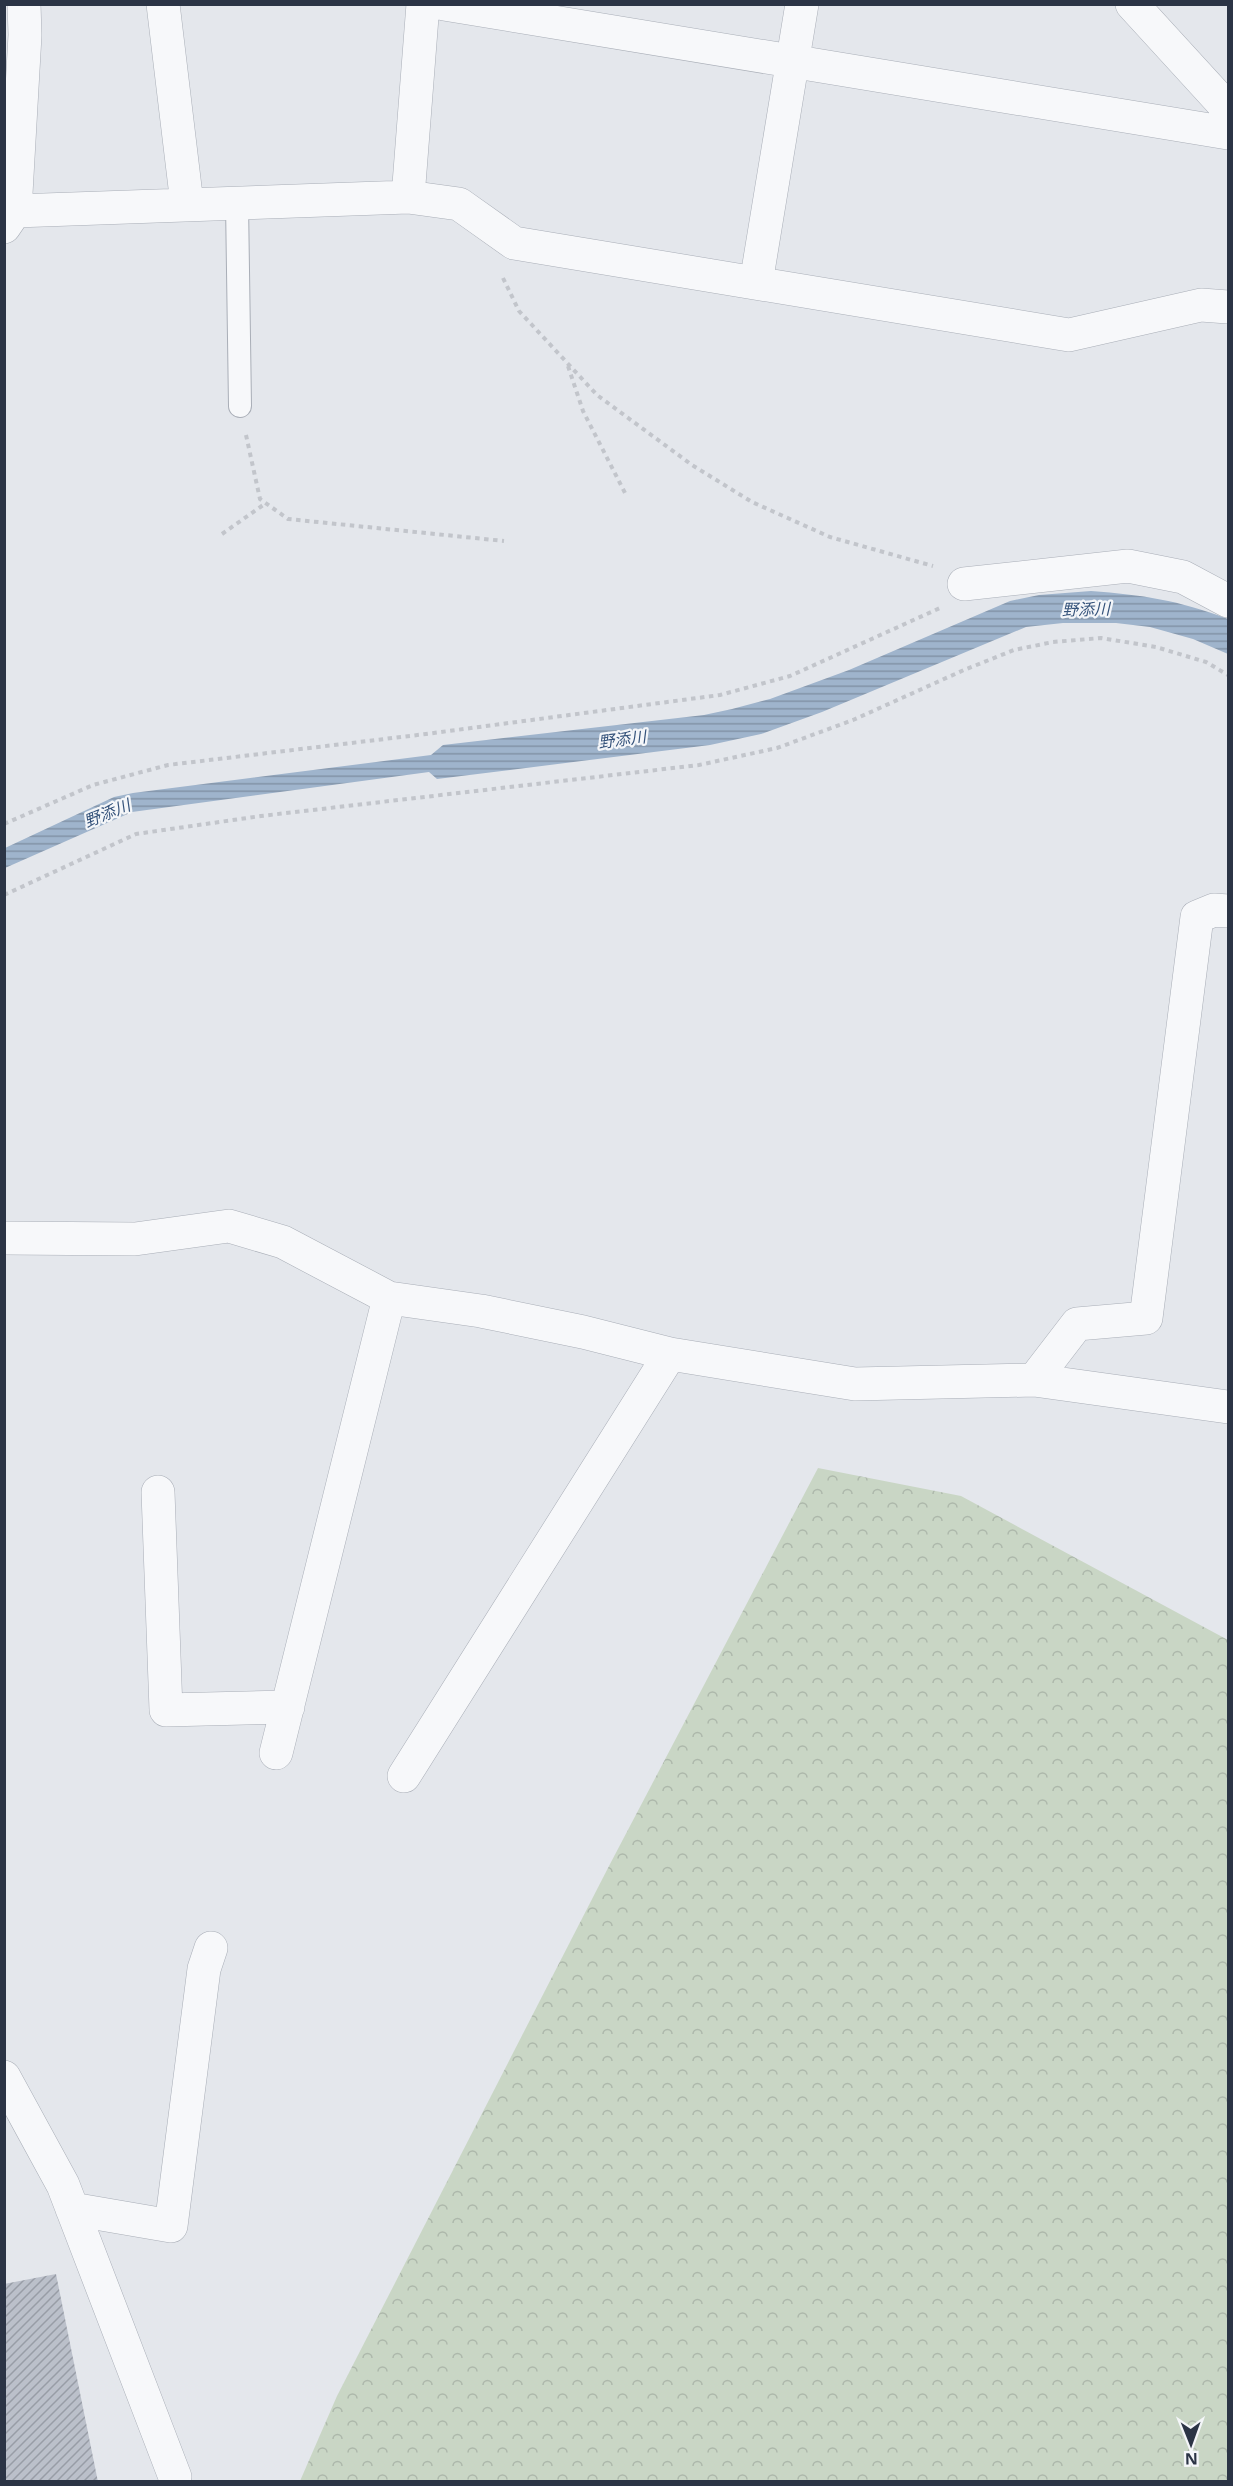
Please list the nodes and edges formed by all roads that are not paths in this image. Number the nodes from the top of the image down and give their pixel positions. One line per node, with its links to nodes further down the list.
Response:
1 (24, 4): 13 (street)
2 (162, 4): 12 (street)
3 (423, 4): 10 (street)
4 (444, 4): 7 (street)
5 (802, 4): 7 (street)
6 (1132, 4): 8 (street)
7 (793, 61): 9 (street); 14 (street)
8 (1228, 109)
9 (1228, 133)
10 (408, 197): 11 (street); 14 (street)
11 (237, 203): 12 (street); 16 (lane)
12 (187, 204): 13 (street)
13 (10, 219)
14 (756, 283): 15 (street)
15 (1228, 307)
16 (240, 406)
17 (964, 584): 18 (street)
18 (1228, 601)
19 (1228, 911): 23 (street)
20 (4, 1238): 21 (street)
21 (389, 1298): 22 (street); 26 (street)
22 (670, 1354): 23 (street); 28 (street)
23 (1034, 1380): 24 (street)
24 (1228, 1407)
25 (158, 1491): 26 (street)
26 (288, 1707): 27 (street)
27 (276, 1753)
28 (404, 1776)
29 (211, 1948): 31 (street)
30 (4, 2077): 31 (street)
31 (72, 2209): 32 (street)
32 (177, 2479)

